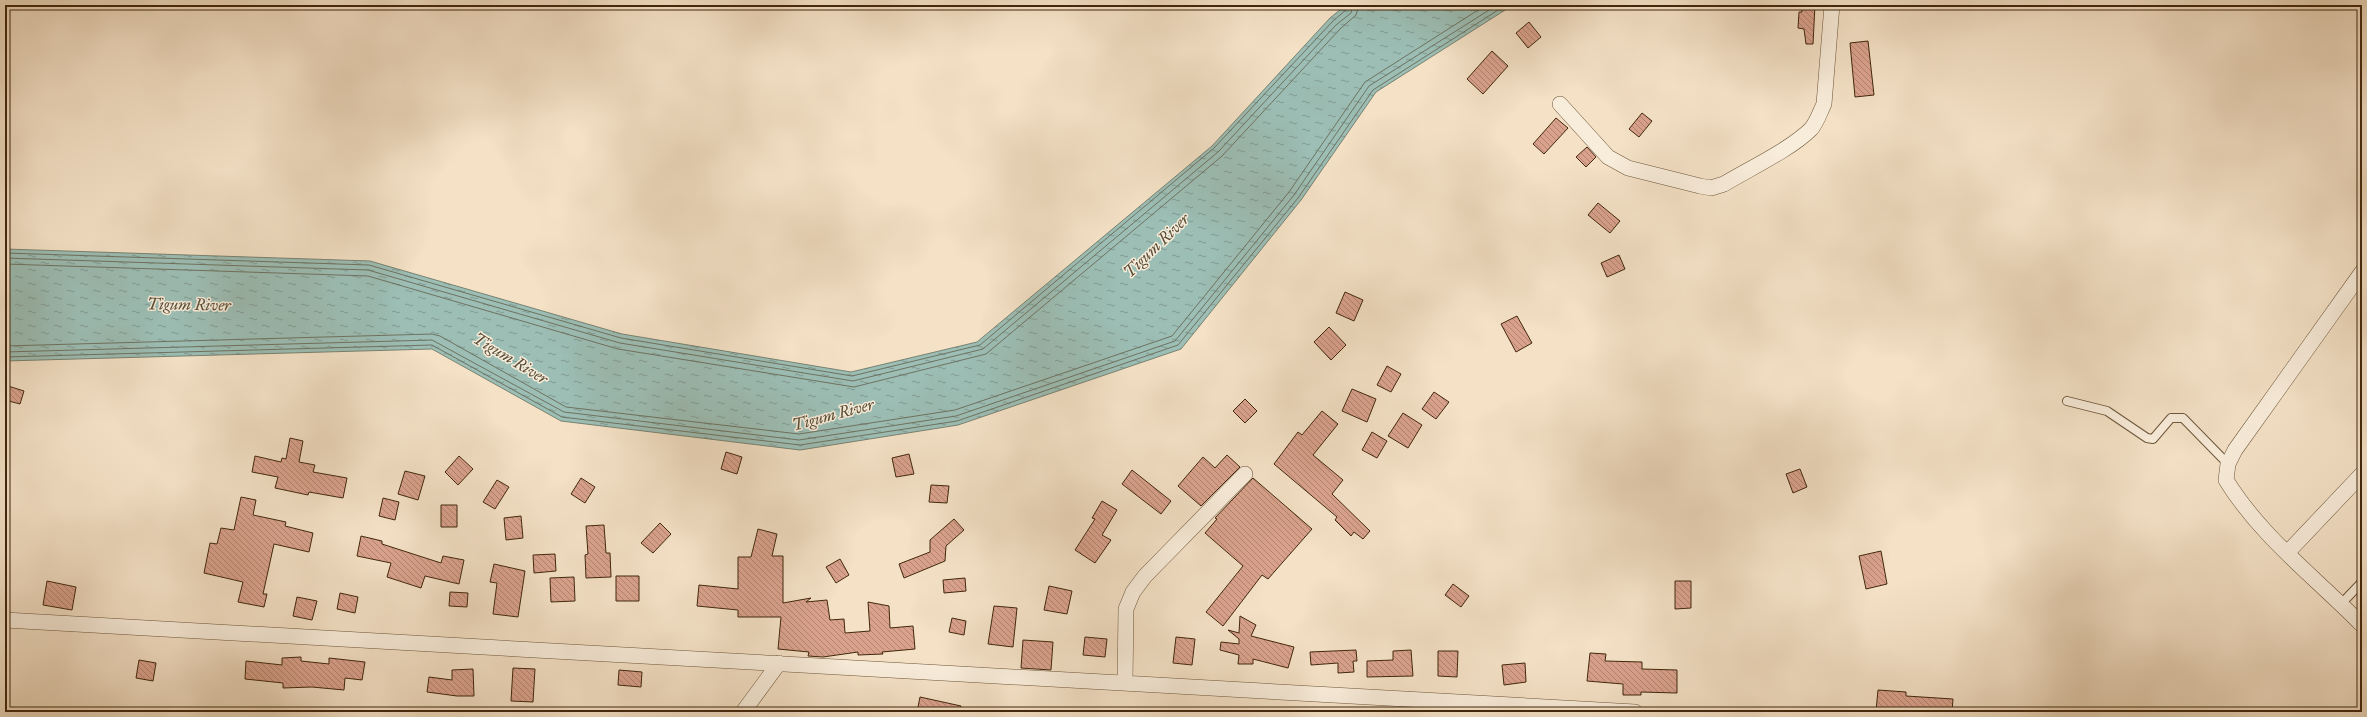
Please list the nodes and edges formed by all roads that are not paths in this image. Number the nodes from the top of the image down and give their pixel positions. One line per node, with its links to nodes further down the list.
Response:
1 (1832, 5): 2 (street)
2 (1560, 104)
3 (2360, 280): 5 (street)
4 (2067, 400): 5 (lane)
5 (2228, 464): 8 (street)
6 (1245, 474): 14 (street)
7 (2362, 474): 8 (street)
8 (2287, 553): 10 (street)
9 (2362, 582): 10 (lane)
10 (2341, 604): 12 (street)
11 (5, 620): 13 (street)
12 (2362, 625)
13 (779, 663): 14 (street); 16 (street)
14 (1125, 682): 15 (street)
15 (1564, 710): 17 (street)
16 (743, 712)
17 (1635, 712)

